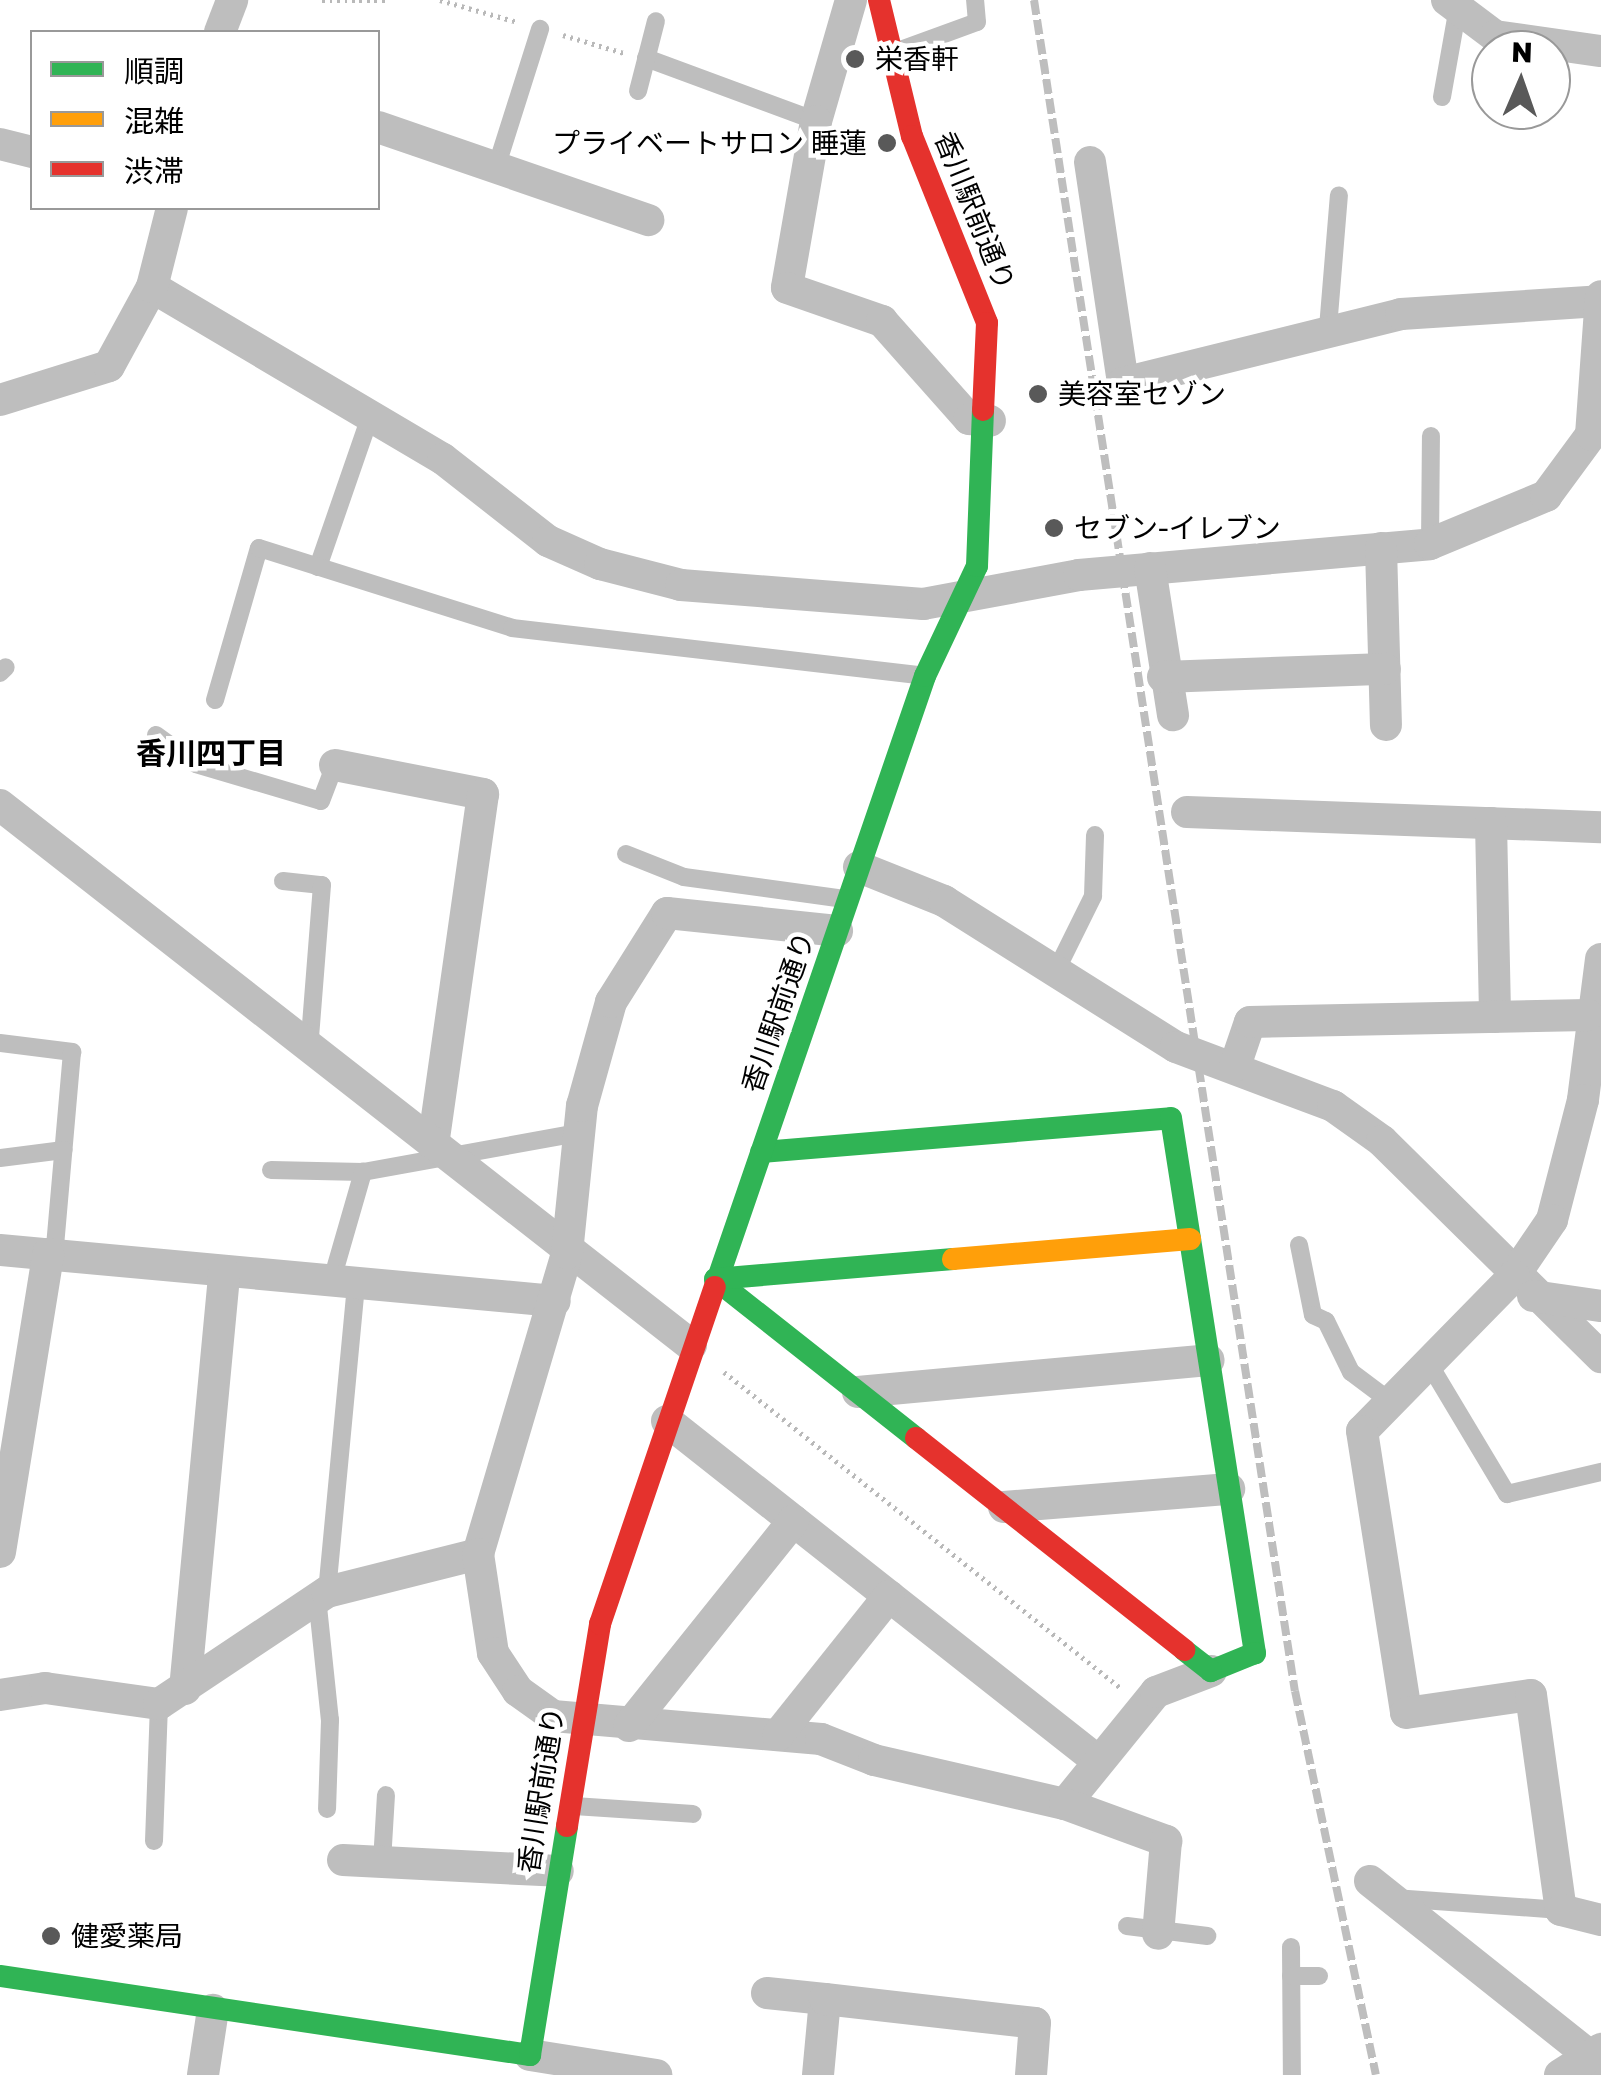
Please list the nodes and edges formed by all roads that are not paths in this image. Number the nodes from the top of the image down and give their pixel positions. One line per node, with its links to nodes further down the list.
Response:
1 (232, 0): 8 (street)
2 (852, 0): 14 (street)
3 (879, 0): 10 (street, 香川駅前通り)
4 (975, 0): 10 (lane)
5 (1452, 3): 9 (street); 13 (lane)
6 (656, 20): 11 (lane)
7 (540, 28): 19 (lane)
8 (221, 30)
9 (1601, 51)
10 (888, 54): 29 (street, 香川駅前通り)
11 (646, 58): 12 (lane); 14 (lane)
12 (638, 91)
13 (1442, 97)
14 (816, 121): 29 (street)
15 (380, 129): 19 (street)
16 (0, 144): 17 (street)
17 (30, 152)
18 (1090, 162): 25 (street)
19 (496, 168): 22 (street)
20 (1339, 195): 25 (lane)
21 (171, 210): 23 (street)
22 (648, 220)
23 (152, 287): 27 (street); 28 (street)
24 (1600, 299): 25 (street); 26 (street)
25 (1328, 328)
26 (1599, 391): 31 (street)
27 (0, 400)
28 (371, 414): 33 (lane); 35 (street)
29 (990, 420): 35 (street, 香川駅前通り)
30 (1430, 436): 31 (lane)
31 (1430, 544): 32 (street)
32 (1382, 548): 34 (street); 36 (street)
33 (318, 567): 37 (lane); 39 (lane)
34 (1150, 568): 35 (street); 38 (street)
35 (966, 602): 37 (street, 香川駅前通り)
36 (1385, 669): 38 (street); 41 (street)
37 (925, 676): 50 (street, 香川駅前通り)
38 (1163, 677): 40 (street)
39 (215, 700)
40 (1173, 715)
41 (1386, 725)
42 (156, 734): 43 (lane)
43 (335, 764): 63 (street)
44 (0, 806): 59 (street)
45 (1187, 812): 46 (street)
46 (1491, 824): 47 (street); 57 (street)
47 (1601, 827)
48 (1094, 835): 55 (lane)
49 (626, 854): 52 (lane)
50 (859, 867): 52 (street, 香川駅前通り); 55 (street)
51 (283, 880): 59 (lane)
52 (848, 899): 53 (street, 香川駅前通り)
53 (838, 931): 62 (street); 65 (street, 香川駅前通り)
54 (1601, 959): 56 (street)
55 (1056, 971): 60 (street)
56 (1588, 1016): 57 (street); 61 (street)
57 (1494, 1018): 60 (street)
58 (0, 1043): 64 (lane)
59 (309, 1052): 63 (street)
60 (1235, 1066): 77 (street)
61 (1590, 1114): 77 (street)
62 (578, 1133): 63 (lane); 72 (street)
63 (442, 1149): 68 (lane); 72 (street)
64 (63, 1150): 66 (lane); 73 (lane)
65 (761, 1152): 69 (street); 75 (street, 香川駅前通り)
66 (0, 1158)
67 (271, 1170): 68 (lane)
68 (363, 1172): 76 (lane)
69 (1190, 1238): 75 (street); 82 (street)
70 (1300, 1245): 85 (lane)
71 (0, 1250): 73 (street)
72 (567, 1253): 78 (street); 80 (street)
73 (51, 1255): 74 (street); 91 (street)
74 (224, 1273): 76 (street); 97 (street)
75 (714, 1279): 80 (street, 香川駅前通り); 84 (street)
76 (344, 1283): 78 (street); 93 (lane)
77 (1523, 1286): 79 (street); 81 (street); 83 (street)
78 (555, 1301): 92 (street)
79 (1601, 1306)
80 (691, 1345): 86 (street, 香川駅前通り)
81 (1601, 1357)
82 (1209, 1360): 84 (street); 88 (street)
83 (1428, 1362): 85 (street); 87 (lane)
84 (858, 1392): 89 (street)
85 (1391, 1402): 112 (street)
86 (667, 1421): 90 (street); 98 (street, 香川駅前通り)
87 (1601, 1472)
88 (1230, 1489): 89 (street); 95 (street)
89 (1004, 1508): 95 (street)
90 (794, 1521): 94 (street); 99 (street)
91 (0, 1552)
92 (478, 1554): 93 (street); 98 (street)
93 (322, 1594): 97 (street); 105 (lane)
94 (889, 1596): 100 (street); 101 (street)
95 (1211, 1671): 101 (street)
96 (0, 1694): 97 (street)
97 (172, 1696): 107 (lane)
98 (580, 1724): 99 (street); 104 (street, 香川駅前通り)
99 (628, 1726): 100 (street)
100 (778, 1734): 103 (street)
101 (1098, 1761): 103 (street)
102 (386, 1795): 109 (lane)
103 (1065, 1804): 114 (street)
104 (568, 1805): 106 (lane); 110 (street, 香川駅前通り)
105 (327, 1808)
106 (694, 1814)
107 (154, 1841)
108 (343, 1860): 109 (street)
109 (382, 1862): 110 (street)
110 (558, 1872): 123 (street, 香川駅前通り)
111 (1382, 1890): 112 (lane); 124 (street)
112 (1561, 1910): 113 (street)
113 (1601, 1920)
114 (1143, 1930): 115 (lane)
115 (1207, 1936)
116 (1291, 1947): 118 (lane)
117 (0, 1976): 122 (street)
118 (1292, 1976): 119 (lane); 129 (lane)
119 (1319, 1976)
120 (767, 1993): 121 (street)
121 (825, 2000): 127 (street); 128 (street)
122 (213, 2010): 123 (street); 125 (street)
123 (530, 2055): 126 (street)
124 (1597, 2057): 130 (street)
125 (203, 2075)
126 (656, 2075)
127 (818, 2075)
128 (1030, 2075)
129 (1292, 2075)
130 (1560, 2075)

